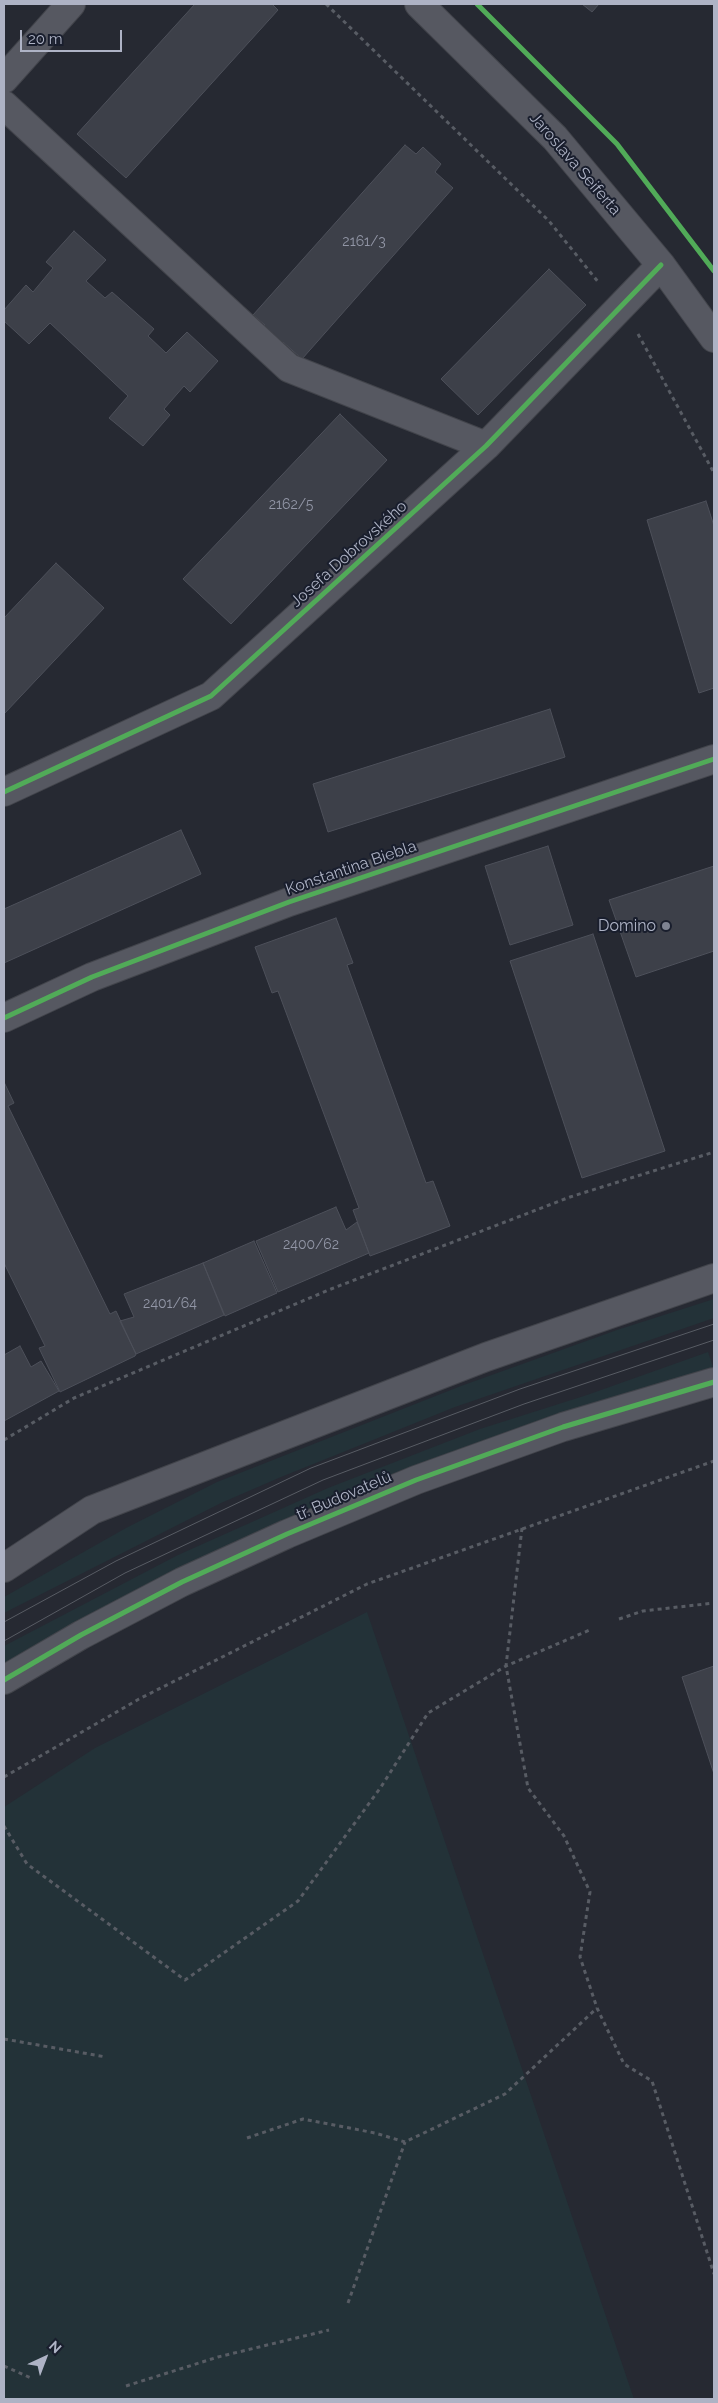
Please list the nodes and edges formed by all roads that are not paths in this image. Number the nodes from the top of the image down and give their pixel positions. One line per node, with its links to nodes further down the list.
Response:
1 (71, 4): 3 (street)
2 (420, 4): 5 (street, Jaroslava Seiferta)
3 (4, 79)
4 (4, 105): 7 (street)
5 (661, 264): 6 (street, Jaroslava Seiferta); 7 (street, Josefa Dobrovského)
6 (711, 325)
7 (486, 446): 9 (street, Josefa Dobrovského)
8 (714, 759): 10 (street, Konstantina Biebla)
9 (4, 792)
10 (4, 1018)
11 (714, 1278): 13 (street)
12 (714, 1382): 14 (street, tř. Budovatelů)
13 (4, 1568)
14 (4, 1680)

